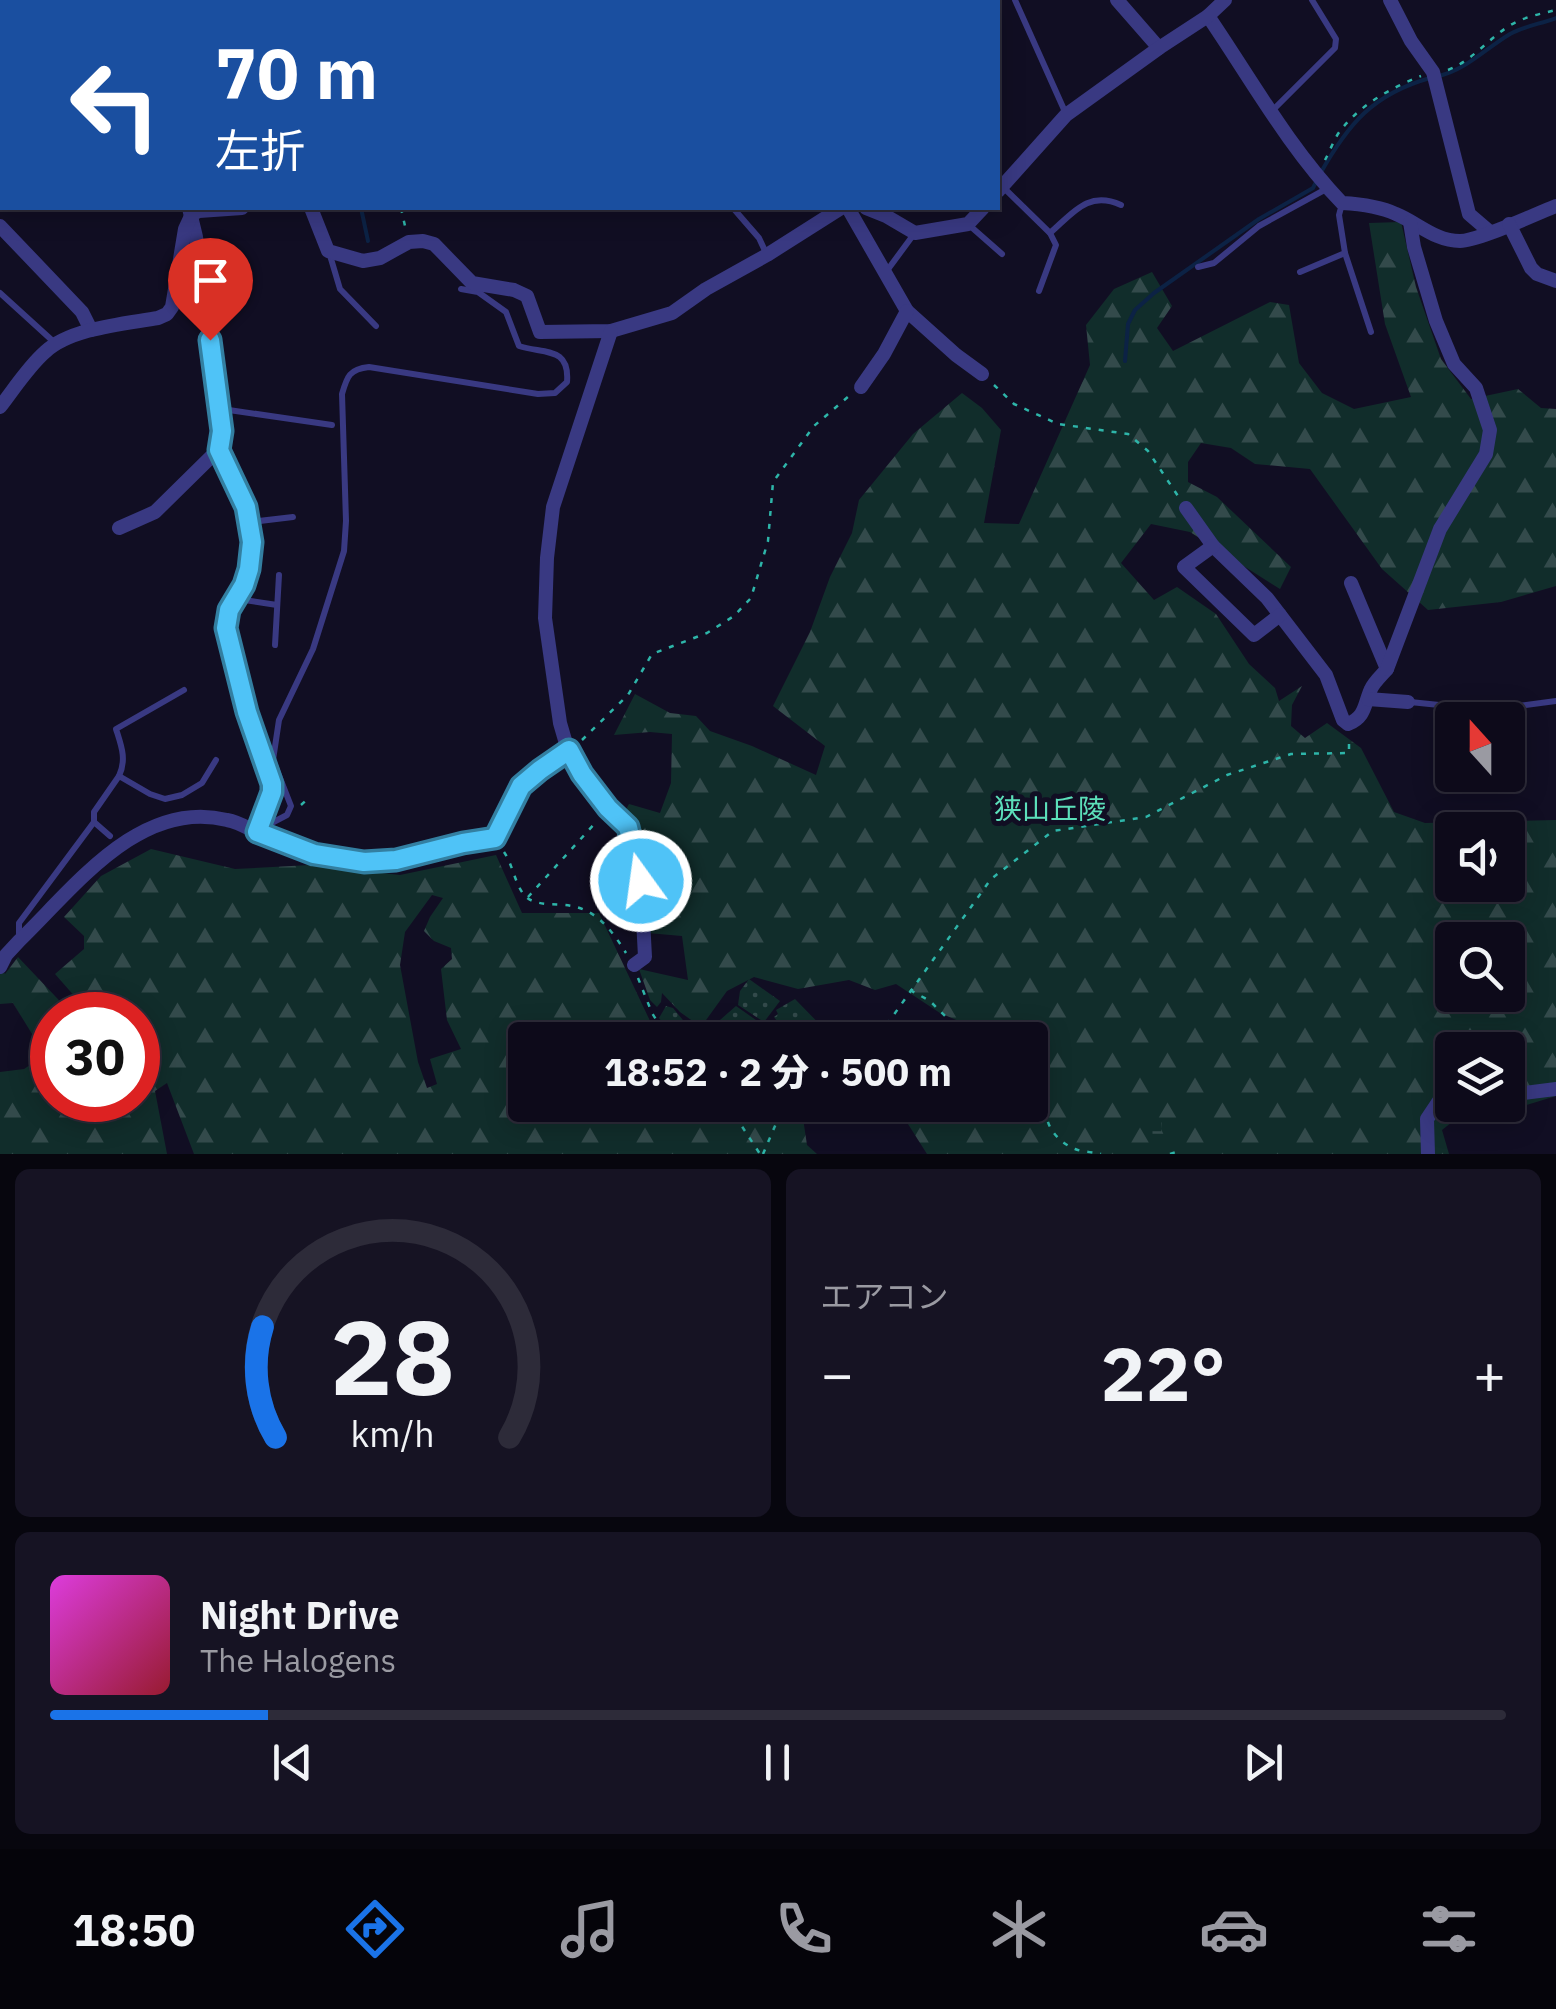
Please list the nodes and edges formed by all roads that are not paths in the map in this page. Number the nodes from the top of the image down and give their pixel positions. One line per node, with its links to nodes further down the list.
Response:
1 (1015, 0): 9 (lane)
2 (1117, 0): 7 (street)
3 (1225, 0): 6 (street)
4 (1312, 0): 8 (lane)
5 (1390, 0): 26 (street)
6 (1208, 16): 7 (street); 8 (street)
7 (1159, 48): 9 (street)
8 (1270, 112): 10 (street)
9 (1066, 115): 11 (street)
10 (1322, 181): 12 (street); 33 (lane)
11 (1000, 189): 28 (lane)
12 (1342, 203): 22 (street); 30 (lane)
13 (1121, 205): 28 (lane)
14 (1556, 206): 24 (street)
15 (312, 210): 29 (street)
16 (735, 210): 31 (lane)
17 (841, 210): 31 (street)
18 (845, 210): 35 (street)
19 (871, 210): 27 (street)
20 (981, 210): 23 (street)
21 (190, 211): 42 (street); 49 (street)
22 (1410, 222): 26 (street); 63 (street)
23 (968, 224): 27 (street); 32 (lane)
24 (1509, 224): 26 (street); 36 (street)
25 (0, 226): 42 (street)
26 (1490, 232)
27 (915, 233): 35 (lane)
28 (1050, 234): 38 (lane)
29 (328, 251): 41 (lane); 43 (street)
30 (1344, 253): 34 (lane); 44 (lane)
31 (767, 254): 43 (street)
32 (1002, 254)
33 (1198, 268)
34 (1300, 272)
35 (886, 273): 40 (street)
36 (1556, 281)
37 (461, 289): 72 (lane)
38 (1039, 291)
39 (0, 293): 45 (lane)
40 (906, 311): 46 (street); 47 (street)
41 (376, 326)
42 (91, 330): 45 (street)
43 (611, 331): 68 (street)
44 (1371, 332)
45 (56, 344): 48 (street)
46 (982, 374)
47 (862, 387)
48 (0, 407)
49 (220, 409): 50 (lane); 51 (street)
50 (332, 425)
51 (219, 450): 54 (street); 55 (street)
52 (1186, 508): 56 (street)
53 (293, 517): 54 (lane)
54 (250, 522): 59 (street)
55 (119, 528)
56 (1213, 546): 61 (street); 61 (street)
57 (279, 575): 60 (lane)
58 (1351, 583): 63 (street)
59 (236, 599): 60 (lane); 72 (street)
60 (277, 605): 62 (lane)
61 (1280, 615): 65 (street)
62 (275, 645)
63 (1387, 669): 65 (street)
64 (184, 690): 70 (lane)
65 (1368, 699): 67 (street)
66 (1556, 701): 67 (lane)
67 (1408, 702)
68 (569, 750): 72 (street); 75 (street)
69 (216, 760): 70 (lane)
70 (119, 776): 71 (lane)
71 (94, 822): 73 (lane); 74 (lane)
72 (257, 832): 74 (street)
73 (110, 836)
74 (18, 941): 76 (street)
75 (634, 965)
76 (0, 967)
77 (1556, 1089): 78 (street)
78 (1525, 1093)
79 (1435, 1106): 80 (street)
80 (1428, 1154)

